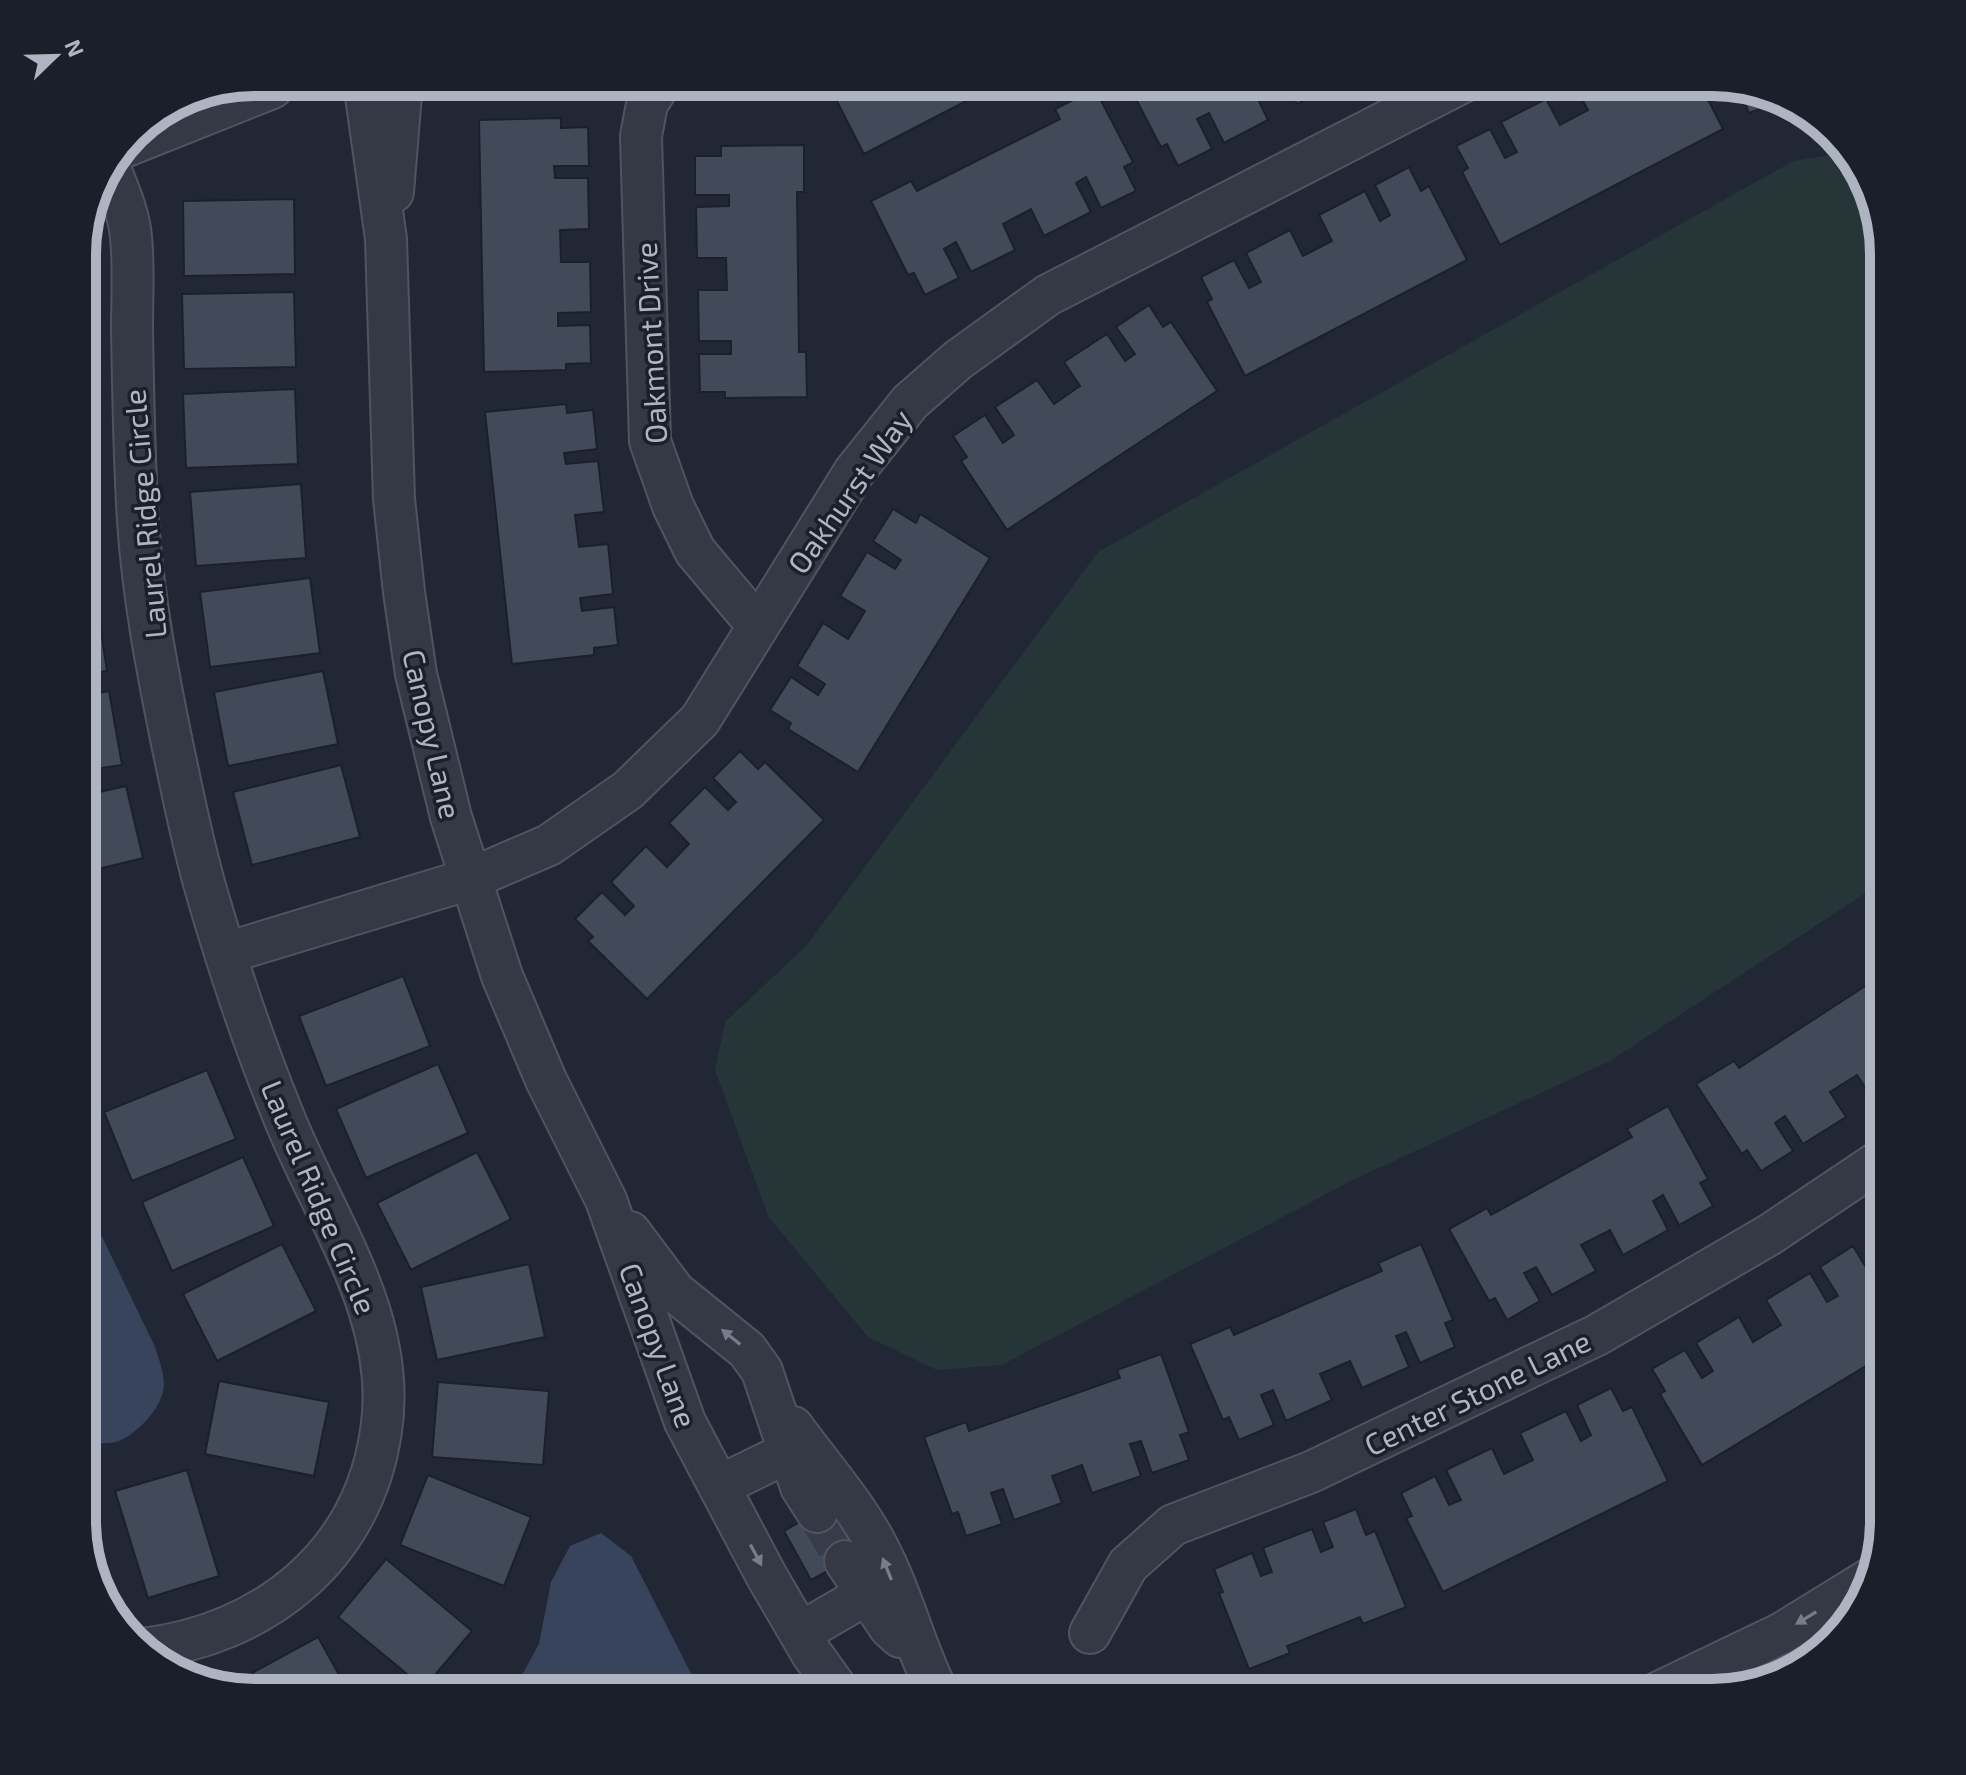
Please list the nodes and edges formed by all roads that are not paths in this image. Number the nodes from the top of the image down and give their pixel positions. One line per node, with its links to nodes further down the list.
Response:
1 (252, 96): 6 (street)
2 (366, 96): 8 (street, Canopy Lane)
3 (401, 96): 8 (street, Canopy Lane)
4 (652, 96): 9 (street, Oakmont Drive)
5 (1436, 96): 9 (street, Oakhurst Way)
6 (147, 138)
7 (114, 181): 11 (street, Laurel Ridge Circle)
8 (386, 239): 10 (street, Canopy Lane)
9 (758, 626): 10 (street, Oakhurst Way)
10 (470, 879): 11 (street); 13 (street, Canopy Lane)
11 (226, 953): 23 (street, Laurel Ridge Circle)
12 (1870, 1167): 22 (street, Center Stone Lane)
13 (606, 1200): 14 (street, Canopy Lane, one-way to 13); 16 (street, Canopy Lane)
14 (775, 1400): 15 (street, Canopy Lane); 24 (street, Canopy Lane, one-way to 14)
15 (789, 1452): 16 (street); 17 (street, Canopy Lane)
16 (719, 1486): 21 (street, Canopy Lane, one-way to 21)
17 (817, 1512)
18 (845, 1561): 20 (street, Canopy Lane)
19 (1855, 1588): 27 (street, one-way to 27)
20 (867, 1594): 21 (street); 24 (street, Canopy Lane)
21 (800, 1633): 25 (street, Canopy Lane)
22 (1090, 1633)
23 (159, 1647)
24 (918, 1653): 26 (street, Canopy Lane)
25 (831, 1679)
26 (931, 1679)
27 (1686, 1679)

